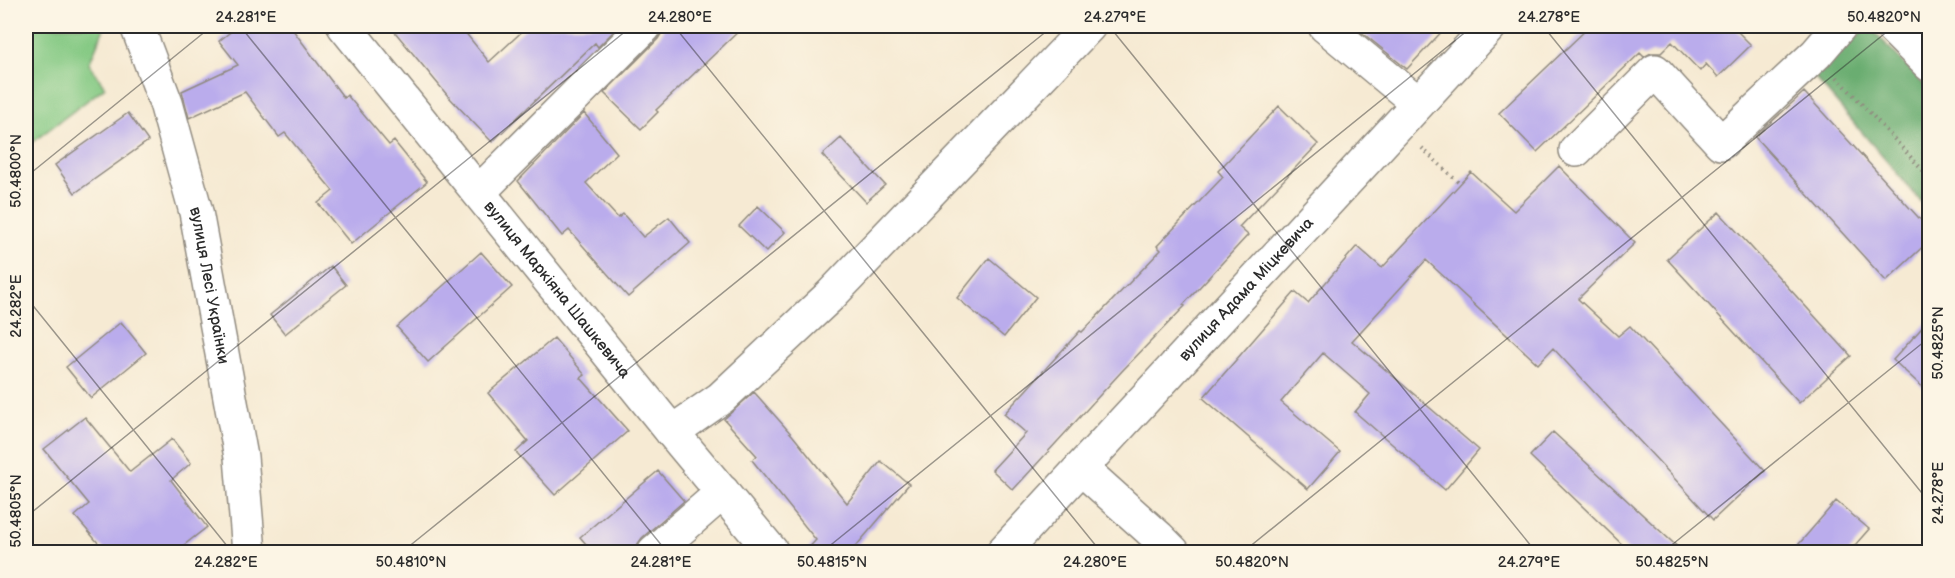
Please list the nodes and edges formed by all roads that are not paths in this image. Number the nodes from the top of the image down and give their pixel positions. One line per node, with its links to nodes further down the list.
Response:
1 (137, 26): 16 (street, вулиця Лесі Українки)
2 (344, 26): 12 (street, вулиця Маркіяна Шашкевича)
3 (645, 26): 12 (street)
4 (1089, 26): 13 (street)
5 (1325, 26): 10 (street)
6 (1490, 26): 10 (street, вулиця Адама Міцкевича)
7 (1840, 26): 11 (street)
8 (1891, 26): 9 (street)
9 (1929, 65)
10 (1418, 104): 14 (street, вулиця Адама Міцкевича)
11 (1576, 150)
12 (479, 192): 13 (street, вулиця Маркіяна Шашкевича)
13 (672, 432): 15 (street, вулиця Маркіяна Шашкевича)
14 (1081, 468): 19 (street, вулиця Адама Міцкевича); 20 (street)
15 (723, 492): 17 (street); 18 (street, вулиця Маркіяна Шашкевича)
16 (249, 552)
17 (654, 552)
18 (772, 552)
19 (1003, 552)
20 (1173, 552)

